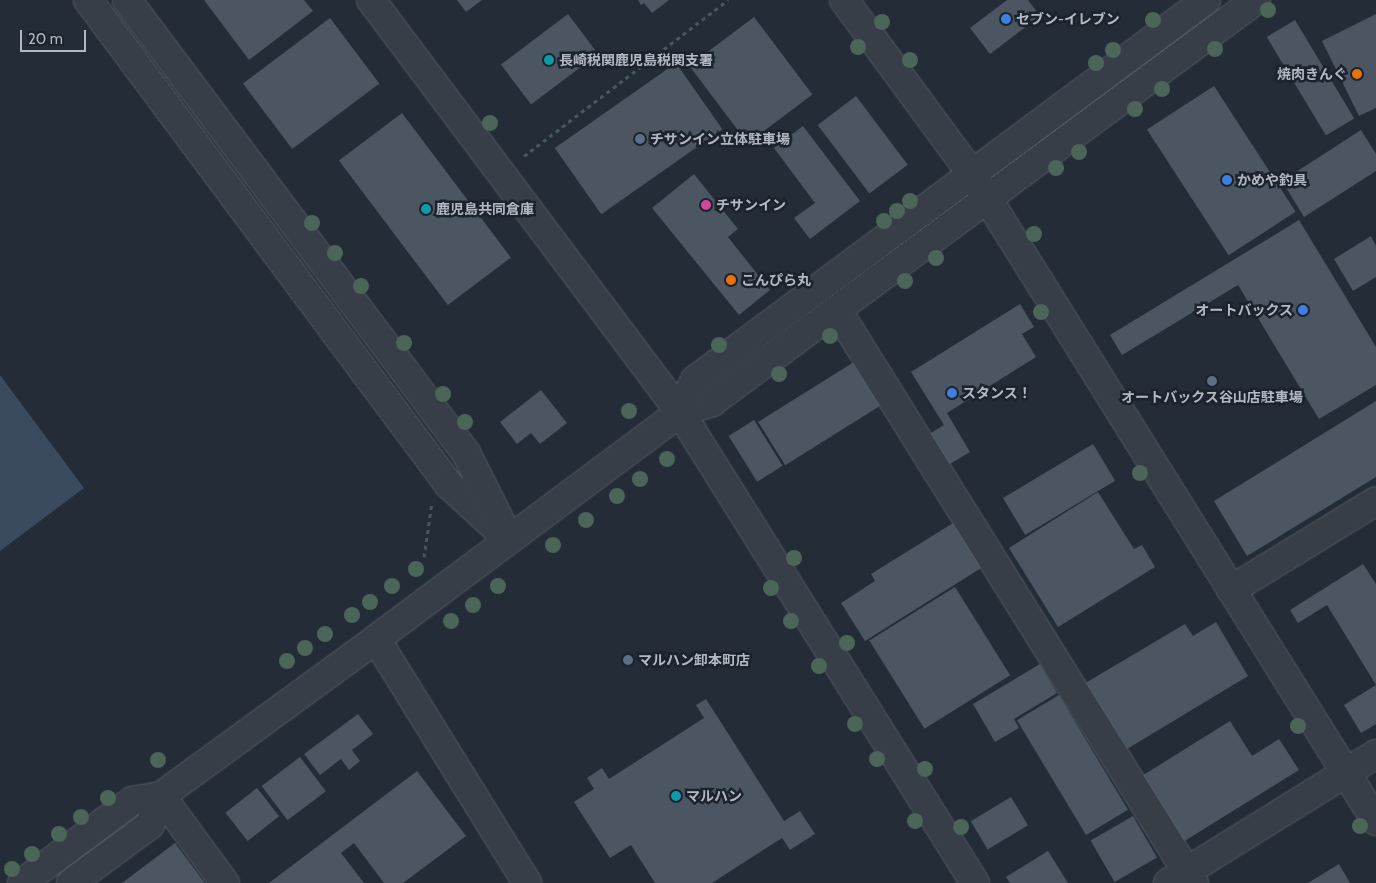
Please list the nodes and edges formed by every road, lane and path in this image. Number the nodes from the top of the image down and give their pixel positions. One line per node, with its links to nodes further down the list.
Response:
1 (88, 0): 15 (street)
2 (127, 0): 15 (street)
3 (371, 0): 12 (street)
4 (728, 0): 8 (path)
5 (844, 0): 9 (street)
6 (1206, 0): 9 (street)
7 (1256, 0): 10 (street)
8 (524, 156)
9 (972, 174): 10 (street); 12 (street)
10 (988, 198): 11 (street); 17 (street)
11 (837, 310): 12 (street); 23 (street)
12 (680, 412): 15 (street); 28 (street)
13 (432, 497): 16 (path)
14 (1376, 502): 17 (street)
15 (509, 540): 18 (street)
16 (424, 557)
17 (1231, 590): 20 (street)
18 (376, 639): 21 (street); 27 (street)
19 (1376, 754): 20 (street)
20 (1346, 772): 22 (street); 23 (street)
21 (161, 796): 24 (street); 25 (street); 26 (street)
22 (1376, 821)
23 (1183, 879)
24 (22, 883)
25 (72, 883)
26 (225, 883)
27 (527, 883)
28 (975, 883)

